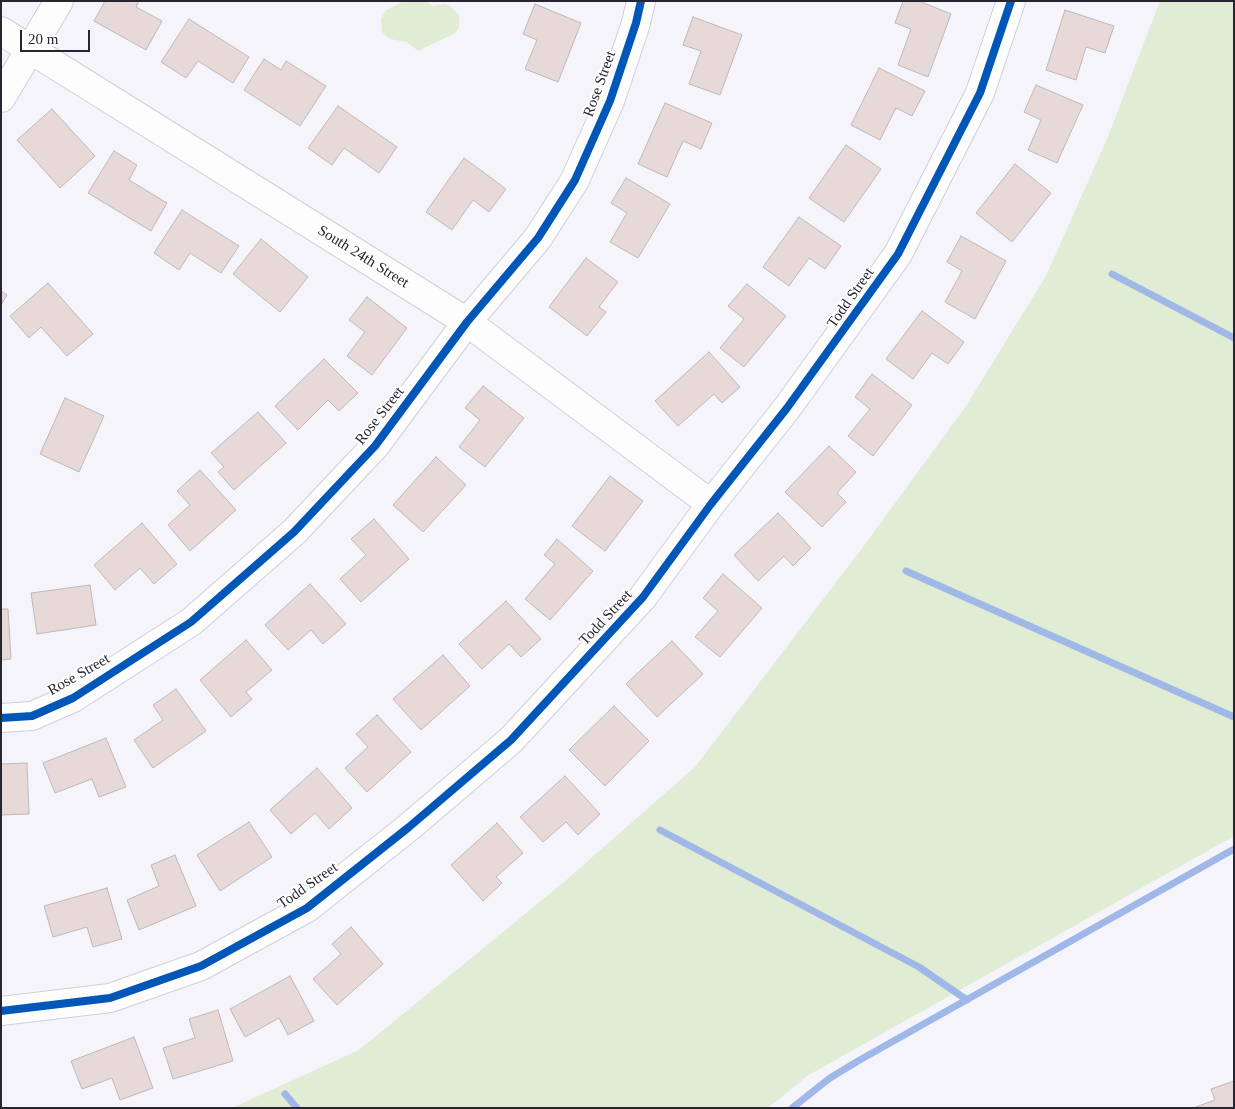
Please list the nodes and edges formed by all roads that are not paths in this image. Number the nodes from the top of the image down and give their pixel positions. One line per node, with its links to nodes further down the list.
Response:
1 (59, 1): 5 (street)
2 (641, 1): 7 (street, Rose Street)
3 (1011, 1): 8 (street, Todd Street)
4 (1, 31): 5 (street, South 24th Street)
5 (31, 49): 6 (street); 7 (street, South 24th Street)
6 (1, 98)
7 (467, 322): 8 (street, South 24th Street); 9 (street, Rose Street)
8 (711, 504): 10 (street, Todd Street)
9 (1, 718)
10 (1, 1011)

